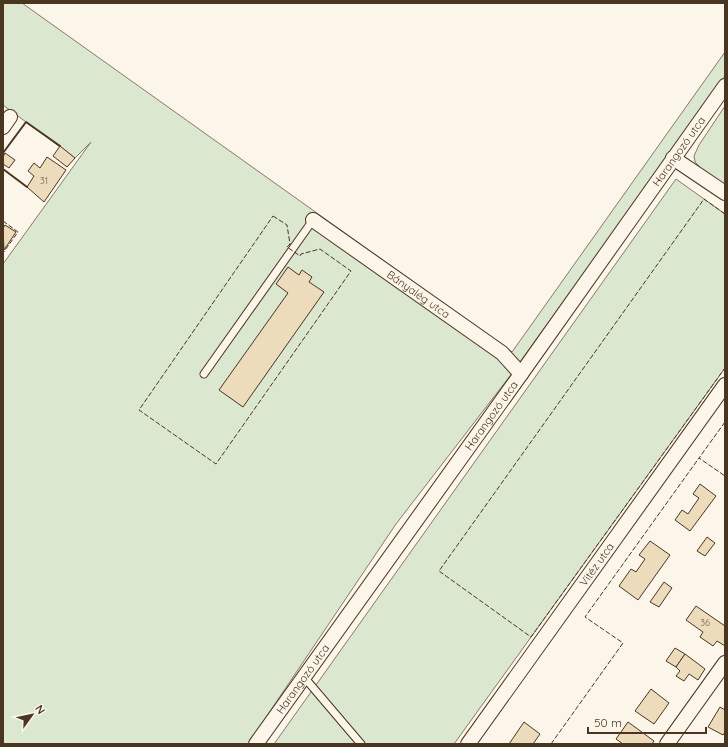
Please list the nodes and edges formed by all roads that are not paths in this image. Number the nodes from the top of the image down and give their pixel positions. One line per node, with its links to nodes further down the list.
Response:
1 (725, 86): 2 (street, Harangozó utca)
2 (673, 158): 3 (street); 6 (street, Harangozó utca)
3 (725, 193)
4 (313, 220): 5 (lane); 6 (street, Bányalég utca)
5 (204, 374)
6 (521, 374): 9 (street, Harangozó utca)
7 (725, 385): 12 (street, Vitéz utca)
8 (725, 663): 13 (street)
9 (304, 677): 10 (street, Harangozó utca); 11 (lane)
10 (256, 744)
11 (361, 744)
12 (468, 744)
13 (667, 744)

